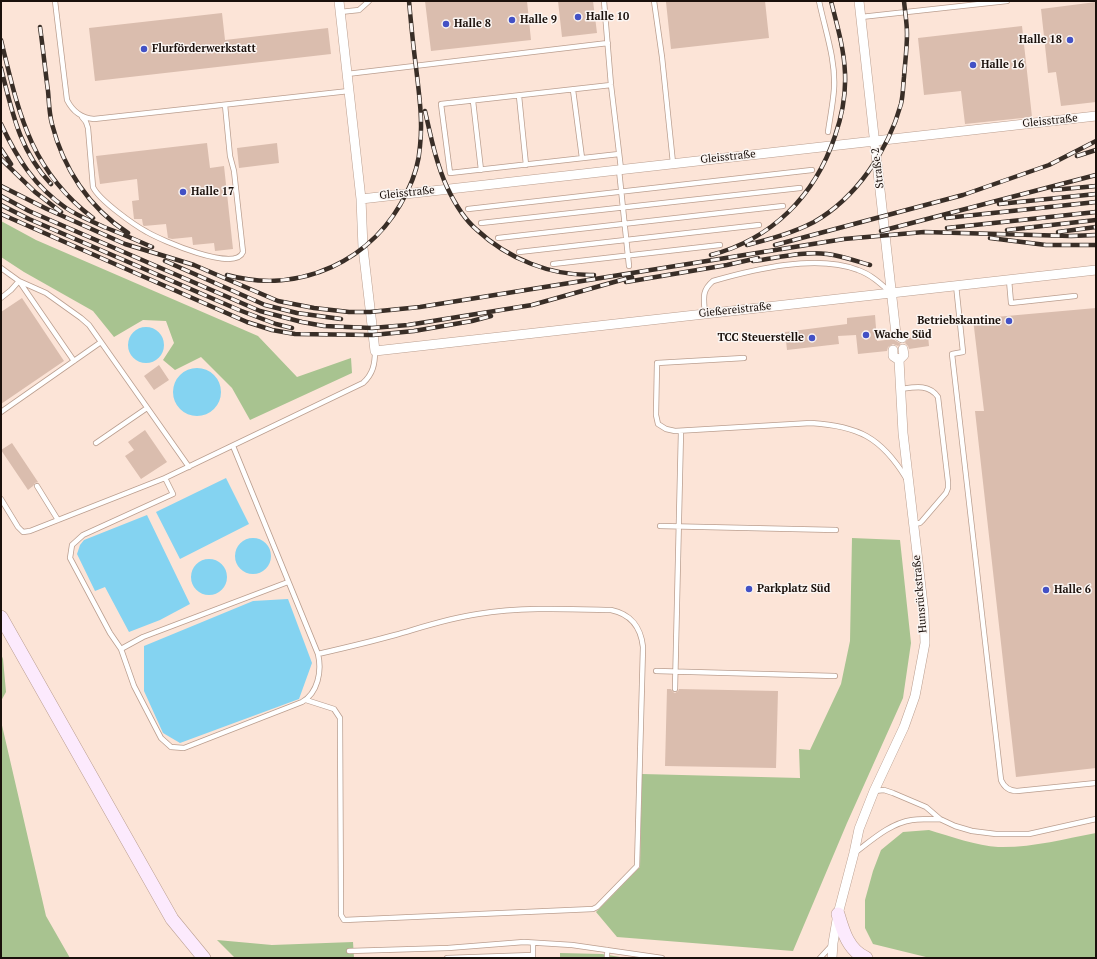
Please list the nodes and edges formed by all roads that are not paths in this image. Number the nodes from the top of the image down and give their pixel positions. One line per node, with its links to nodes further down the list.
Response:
1 (55, 1): 21 (lane)
2 (338, 1): 11 (street)
3 (368, 1): 11 (lane)
4 (604, 1): 13 (lane)
5 (654, 1): 27 (lane)
6 (819, 1): 23 (lane)
7 (859, 1): 12 (street, Straße 2)
8 (1001, 1): 9 (lane); 10 (lane)
9 (1007, 1)
10 (967, 3): 12 (lane)
11 (340, 12): 14 (street)
12 (861, 17): 24 (street, Straße 2)
13 (608, 43): 14 (lane); 15 (lane)
14 (347, 74): 17 (street)
15 (611, 85): 16 (lane); 25 (lane)
16 (573, 90): 18 (lane); 26 (lane)
17 (349, 91): 20 (lane); 34 (street)
18 (519, 96): 19 (lane); 28 (lane)
19 (473, 101): 30 (lane); 30 (lane)
20 (225, 105): 21 (lane); 21 (lane)
21 (82, 116)
22 (1096, 116): 24 (street, Gleisstraße)
23 (828, 132)
24 (875, 141): 27 (street, Gleisstraße); 53 (street, Straße 2)
25 (620, 154): 26 (lane); 29 (lane)
26 (582, 158): 28 (lane)
27 (673, 163): 29 (street, Gleisstraße)
28 (526, 165): 30 (lane)
29 (620, 169): 33 (lane); 34 (street, Gleisstraße)
30 (481, 170)
31 (812, 170): 33 (lane)
32 (800, 188): 36 (lane)
33 (621, 192): 36 (lane); 37 (lane)
34 (361, 198): 61 (street)
35 (783, 206): 39 (lane)
36 (623, 207): 38 (lane); 39 (lane)
37 (468, 209)
38 (481, 223)
39 (624, 224): 41 (lane); 42 (lane)
40 (759, 225): 42 (lane)
41 (498, 238)
42 (626, 240): 44 (lane); 45 (lane)
43 (720, 245): 45 (lane)
44 (519, 252)
45 (628, 256): 46 (lane); 47 (lane)
46 (553, 264)
47 (629, 266)
48 (1, 268): 51 (lane)
49 (1096, 270): 50 (street, Gießereistraße)
50 (1009, 280): 52 (street, Gießereistraße); 54 (lane)
51 (19, 281): 55 (lane); 58 (lane); 64 (lane)
52 (956, 285): 53 (street, Gießereistraße); 90 (lane)
53 (892, 293): 56 (street, Gießereistraße); 56 (lane); 57 (street, Straße 2)
54 (1075, 296)
55 (1, 298)
56 (705, 314): 61 (street, Gießereistraße)
57 (896, 337)
58 (101, 342): 64 (lane); 66 (lane)
59 (903, 349): 63 (street)
60 (893, 350): 63 (street)
61 (374, 351): 70 (lane)
62 (744, 358): 68 (lane)
63 (899, 360): 65 (street, Hunsrückstraße)
64 (74, 361): 67 (lane)
65 (901, 389): 73 (street, Hunsrückstraße); 77 (lane)
66 (147, 408): 69 (lane); 71 (lane)
67 (1, 412)
68 (681, 431): 73 (lane); 79 (lane)
69 (96, 443)
70 (233, 446): 71 (lane); 81 (lane)
71 (189, 467): 72 (lane)
72 (165, 478): 76 (lane); 83 (lane)
73 (908, 483): 77 (street, Hunsrückstraße)
74 (37, 486): 76 (lane)
75 (1, 499): 76 (lane)
76 (58, 520)
77 (913, 524): 91 (street, Hunsrückstraße)
78 (660, 526): 79 (lane)
79 (679, 526): 80 (lane); 86 (lane)
80 (836, 530)
81 (288, 582): 83 (lane); 84 (lane)
82 (1, 617): 101 (main road)
83 (121, 649): 89 (lane)
84 (318, 654): 89 (lane); 89 (lane)
85 (656, 671): 86 (lane)
86 (675, 672): 87 (lane); 88 (lane)
87 (835, 676)
88 (674, 689)
89 (306, 700)
90 (1096, 783)
91 (874, 791): 92 (lane); 94 (street, Hunsrückstraße)
92 (940, 819): 93 (lane); 94 (lane)
93 (1096, 819)
94 (854, 853): 95 (street, Hunsrückstraße)
95 (838, 914): 97 (street, Hunsrückstraße); 107 (main road)
96 (533, 943): 98 (lane); 99 (lane); 100 (lane)
97 (833, 943): 105 (lane); 106 (street, Hunsrückstraße)
98 (607, 950): 103 (lane); 104 (lane)
99 (349, 951)
100 (533, 957): 102 (lane)
101 (204, 958)
102 (447, 958)
103 (607, 958)
104 (662, 958)
105 (820, 958)
106 (832, 958)
107 (866, 958)

